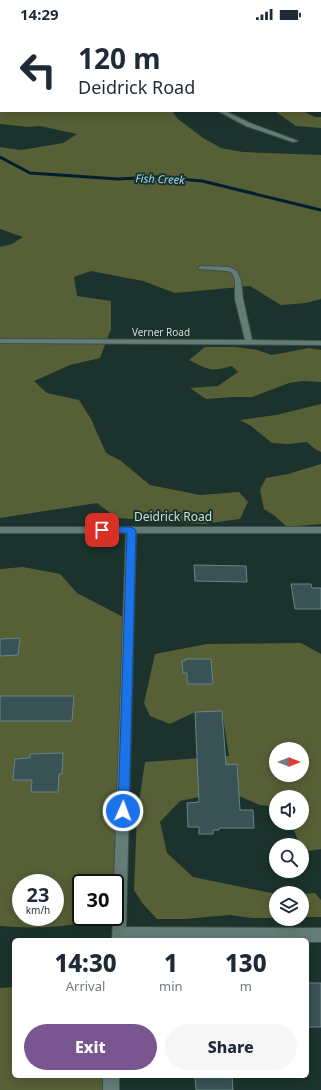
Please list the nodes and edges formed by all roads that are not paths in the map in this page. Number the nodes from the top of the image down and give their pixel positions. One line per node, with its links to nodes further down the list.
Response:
1 (224, 112): 2 (street)
2 (295, 141)
3 (201, 268): 5 (street)
4 (0, 341): 5 (street, Verner Road)
5 (249, 342): 6 (street, Verner Road)
6 (321, 343)
7 (0, 530): 8 (street, Deidrick Road)
8 (131, 530): 9 (street, Deidrick Road); 11 (street)
9 (321, 530)
10 (321, 935): 11 (street)
11 (119, 937)
12 (112, 1078): 13 (street)
13 (111, 1090)

